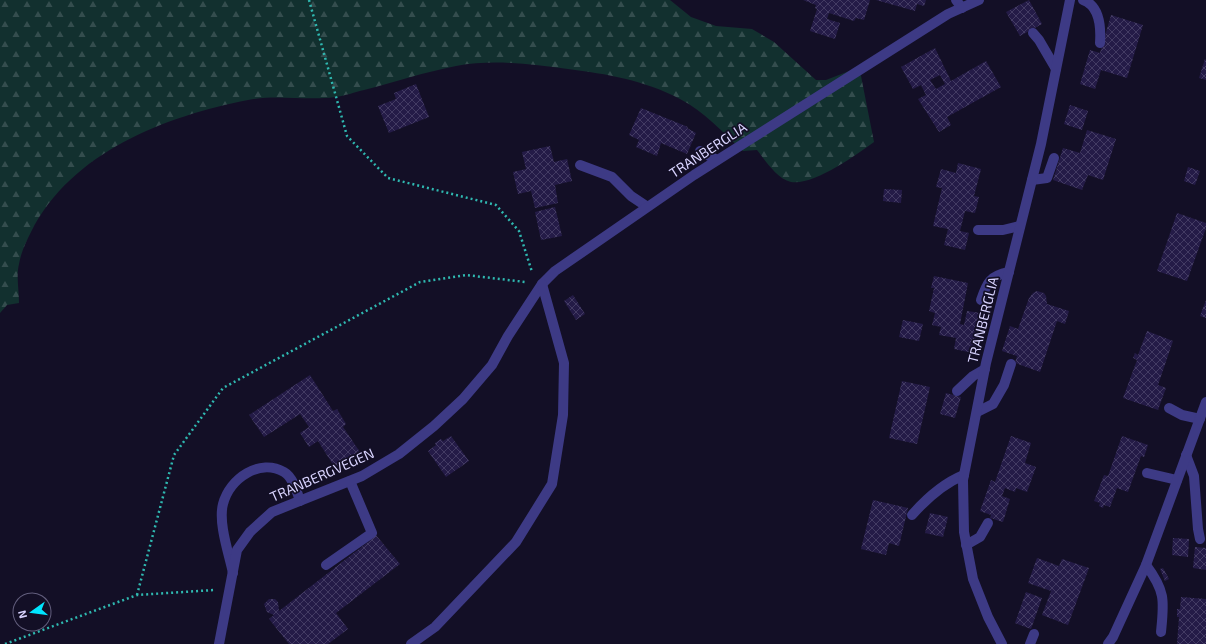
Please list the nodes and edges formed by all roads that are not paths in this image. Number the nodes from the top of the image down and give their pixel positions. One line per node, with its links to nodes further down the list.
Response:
1 (979, 0): 4 (street, TRANBERGLIA)
2 (1070, 0): 7 (street, TRANBERGLIA)
3 (1083, 0): 6 (street)
4 (959, 4): 10 (street, TRANBERGLIA)
5 (1033, 33): 7 (street)
6 (1100, 43)
7 (1056, 69): 12 (street, TRANBERGLIA)
8 (700, 151): 10 (street)
9 (1054, 158): 12 (street)
10 (717, 160): 13 (street, TRANBERGLIA)
11 (580, 166): 13 (street)
12 (1032, 180): 14 (street, TRANBERGLIA)
13 (646, 206): 17 (street, TRANBERGLIA)
14 (1020, 226): 15 (street); 16 (street, TRANBERGLIA)
15 (978, 230)
16 (1009, 272): 18 (street); 20 (street, TRANBERGLIA)
17 (539, 283): 30 (street, TRANBERGVEGEN); 43 (street)
18 (981, 300)
19 (1011, 364): 24 (street)
20 (985, 369): 21 (street); 24 (street, TRANBERGLIA)
21 (957, 391)
22 (1206, 402): 25 (street)
23 (1169, 408): 25 (street)
24 (977, 412): 28 (street, TRANBERGLIA)
25 (1200, 419): 26 (street)
26 (1186, 455): 29 (street); 34 (street)
27 (1147, 473): 29 (street)
28 (964, 475): 32 (street); 35 (street, TRANBERGLIA)
29 (1177, 480): 37 (street)
30 (350, 481): 31 (street, TRANBERGVEGEN); 36 (street)
31 (300, 501): 38 (street, TRANBERGVEGEN); 38 (street)
32 (912, 514)
33 (988, 523): 35 (street)
34 (1200, 539)
35 (966, 545): 41 (street, TRANBERGLIA)
36 (326, 565)
37 (1146, 565): 39 (street); 45 (street)
38 (233, 573): 42 (street, TRANBERGVEGEN)
39 (1161, 632)
40 (1034, 634): 44 (street)
41 (1000, 643)
42 (218, 644)
43 (412, 644)
44 (1030, 644)
45 (1108, 644)

